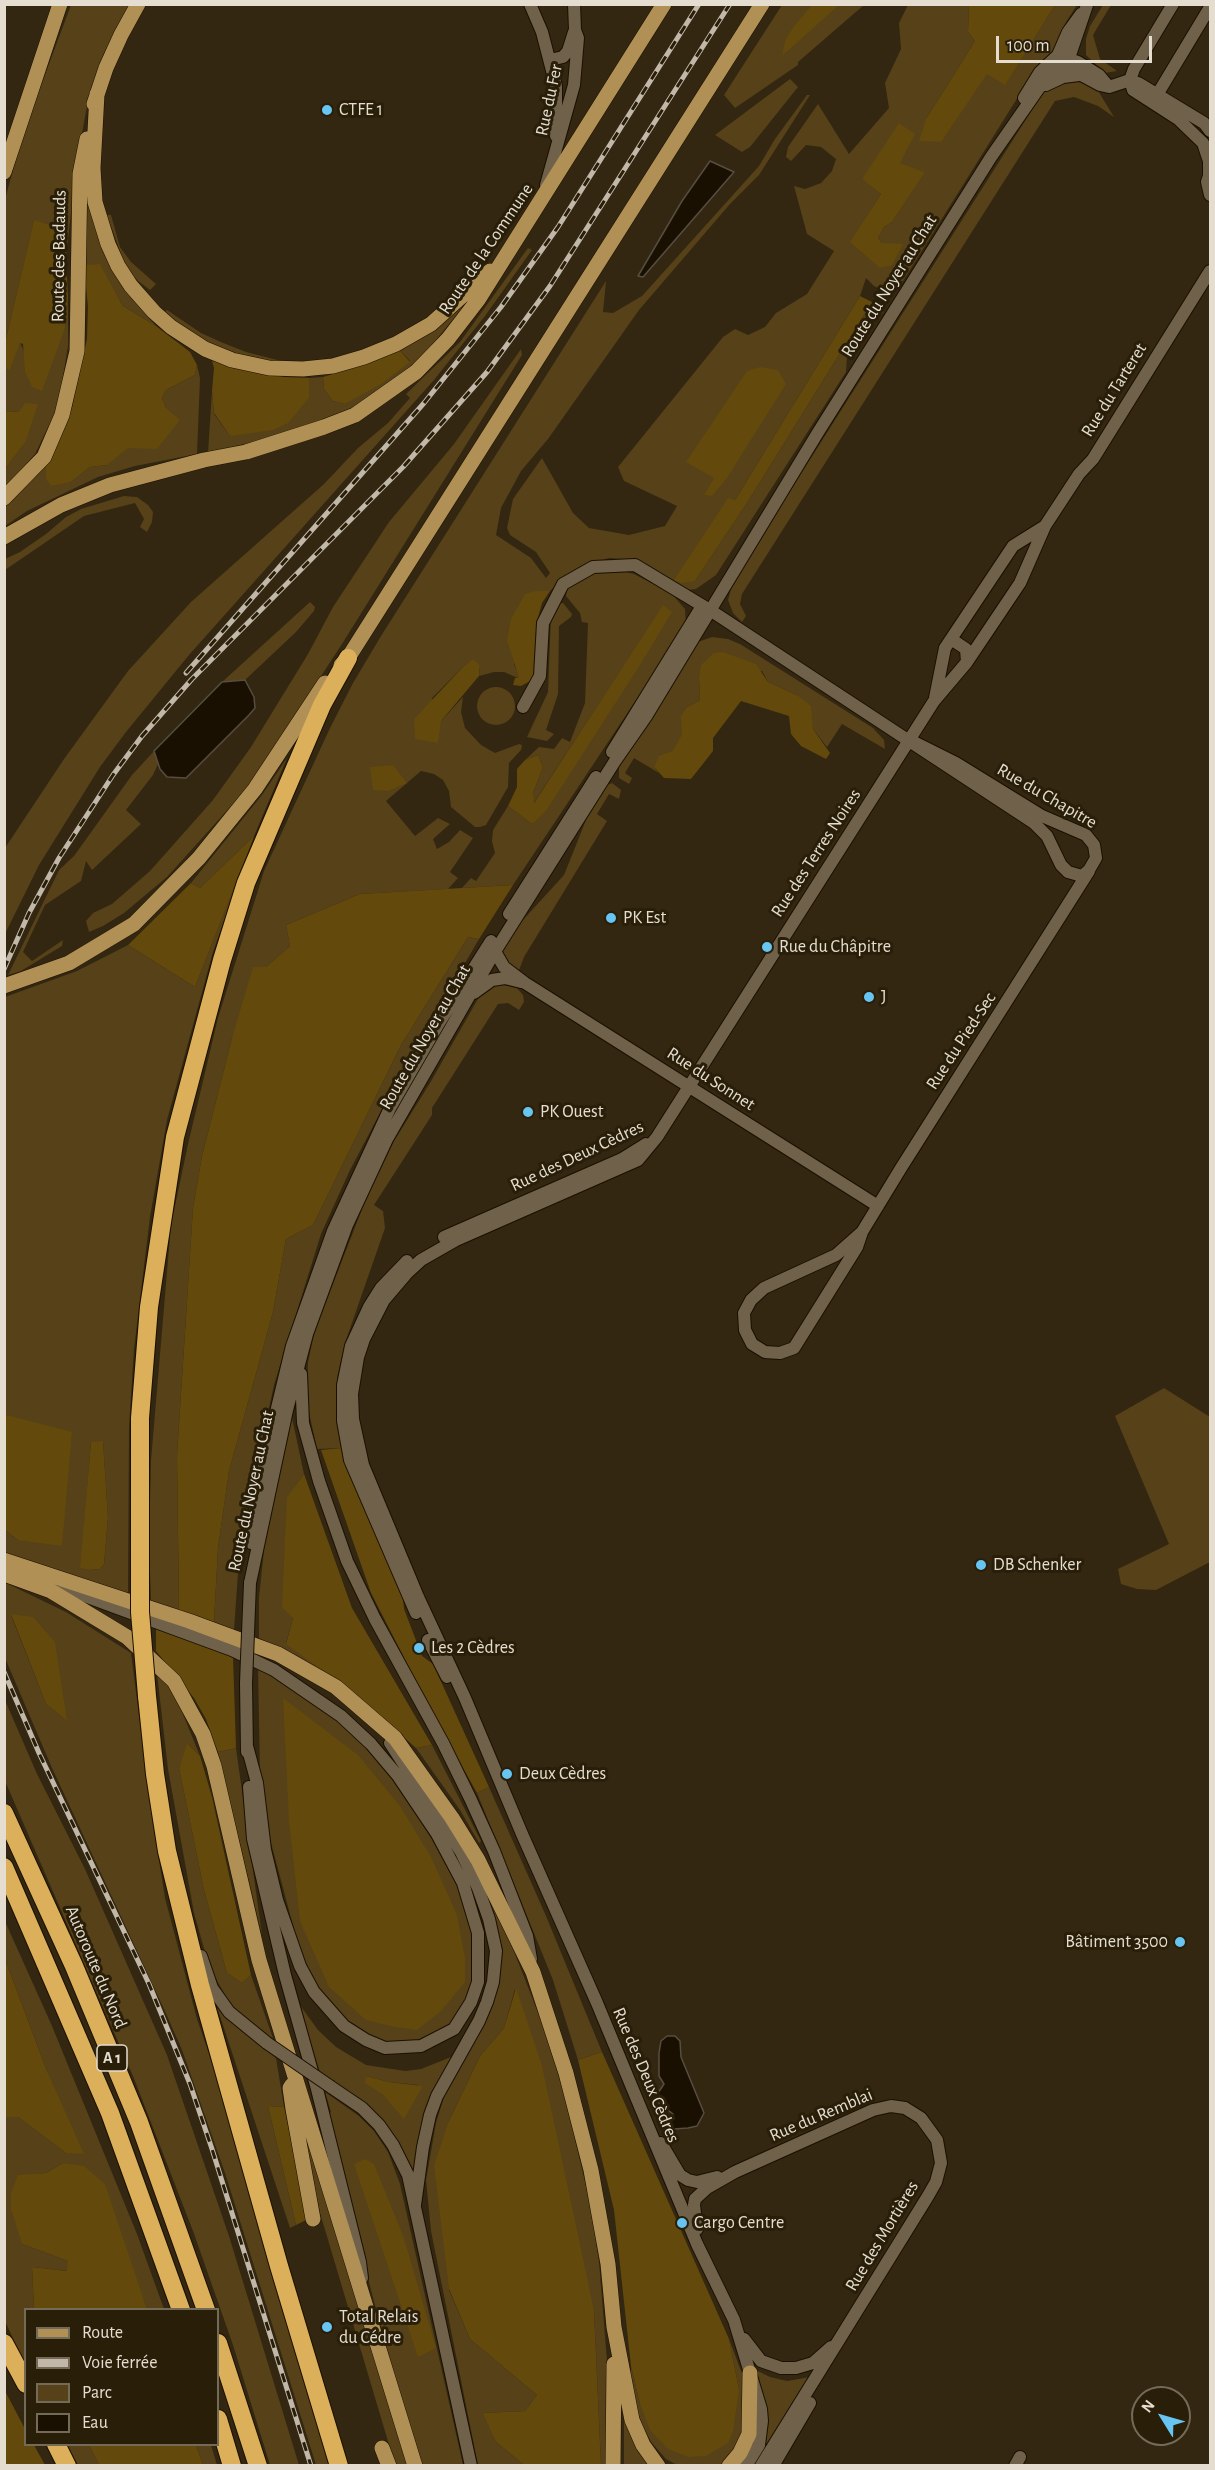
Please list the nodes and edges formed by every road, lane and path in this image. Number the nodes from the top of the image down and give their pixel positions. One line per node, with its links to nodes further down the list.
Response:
1 (60, 4): 22 (main road)
2 (138, 4): 17 (main road, Route des Badauds)
3 (530, 4): 12 (street)
4 (574, 4): 10 (street, Rue du Fer)
5 (664, 4): 25 (main road, Route de la Commune)
6 (762, 4): 33 (main road)
7 (1173, 4): 14 (street)
8 (1088, 5): 11 (street, Route du Noyer au Chat)
9 (1210, 7): 18 (street)
10 (575, 30): 12 (street); 20 (street, Rue du Fer)
11 (1064, 59): 13 (street); 15 (street); 16 (street, Route du Noyer au Chat); 21 (street, Route du Noyer au Chat)
12 (550, 60): 20 (street)
13 (1079, 75): 15 (street); 16 (street)
14 (1130, 80): 15 (street); 18 (street); 23 (street)
15 (1109, 87)
16 (1039, 88): 21 (street, Route du Noyer au Chat)
17 (97, 94): 26 (main road); 28 (main road, Route des Badauds)
18 (1157, 95): 19 (street)
19 (1210, 130)
20 (555, 153): 25 (street, Rue du Fer)
21 (991, 157): 31 (street, Route du Noyer au Chat)
22 (4, 172)
23 (1210, 175): 24 (street)
24 (1210, 195)
25 (541, 201): 26 (main road, Route de la Commune)
26 (506, 256): 30 (main road, Route de la Commune)
27 (1210, 271): 29 (street, Rue du Tarteret)
28 (4, 498)
29 (1046, 526): 32 (street, Rue du Tarteret); 34 (street, Rue du Tarteret)
30 (4, 537)
31 (706, 608): 36 (street, Rue du Chapitre); 37 (street, Rue du Chapitre); 39 (street, Route du Noyer au Chat)
32 (951, 639): 34 (street); 35 (street, Rue du Tarteret)
33 (348, 658): 41 (main road); 56 (highway, bridge)
34 (967, 662): 35 (street, Rue du Tarteret)
35 (934, 701): 37 (street, Rue du Tarteret)
36 (523, 707)
37 (910, 740): 38 (street, Rue du Chapitre); 38 (street, Rue du Chapitre); 43 (street, Rue des Terres Noires)
38 (1089, 870): 45 (street, Rue du Pied-Sec)
39 (493, 947): 40 (street, Rue du Sonnet); 42 (street, Route du Noyer au Chat); 50 (street, Route du Noyer au Chat)
40 (525, 983): 42 (street, Rue du Sonnet); 43 (street, Rue du Sonnet)
41 (11, 984)
42 (471, 995): 47 (street, Route du Noyer au Chat)
43 (689, 1087): 44 (street, Rue des Terres Noires); 45 (street, Rue du Sonnet)
44 (657, 1137): 60 (street, Rue des Deux Cèdres)
45 (878, 1206): 46 (street, Rue du Pied-Sec)
46 (862, 1232): 46 (street)
47 (307, 1334): 50 (street, Route du Noyer au Chat); 57 (street)
48 (4, 1560): 52 (main road)
49 (4, 1574): 51 (main road)
50 (250, 1583): 53 (street, bridge)
51 (51, 1591): 53 (street); 58 (main road)
52 (377, 1723): 57 (main road); 62 (street)
53 (247, 1746): 65 (street)
54 (4, 1813): 68 (highway, Autoroute du Nord / A 1)
55 (4, 1867): 67 (highway, A 1)
56 (185, 1918): 62 (street, bridge); 83 (highway)
57 (533, 1972): 70 (main road)
58 (295, 2080): 63 (main road); 65 (main road)
59 (921, 2118): 61 (street, Rue du Remblai); 66 (street, Rue des Mortières)
60 (648, 2126): 61 (street, Rue du Remblai); 64 (street, Rue des Deux Cèdres)
61 (735, 2172): 64 (street, Rue du Remblai)
62 (416, 2205): 86 (street)
63 (313, 2219)
64 (697, 2244): 69 (street, Rue des Deux Cèdres)
65 (364, 2300): 85 (main road)
66 (860, 2306): 71 (street, Rue des Mortières); 93 (street, Rue des Mortières)
67 (180, 2308)
68 (205, 2308)
69 (734, 2320): 71 (street); 74 (street, Rue des Deux Cèdres)
70 (614, 2327): 77 (main road); 87 (main road)
71 (839, 2339): 92 (street, Rue des Mortières)
72 (4, 2343): 75 (highway)
73 (219, 2346): 82 (highway)
74 (750, 2373): 90 (main road); 91 (street, Rue des Deux Cèdres)
75 (24, 2380)
76 (219, 2422): 81 (highway)
77 (643, 2445): 88 (main road); 89 (main road)
78 (57, 2446): 80 (highway)
79 (382, 2448): 84 (main road)
80 (67, 2466)
81 (232, 2466)
82 (258, 2466)
83 (339, 2466)
84 (389, 2466)
85 (416, 2466)
86 (471, 2466)
87 (613, 2466)
88 (658, 2466)
89 (669, 2466)
90 (729, 2466)
91 (746, 2466)
92 (761, 2466)
93 (773, 2466)

